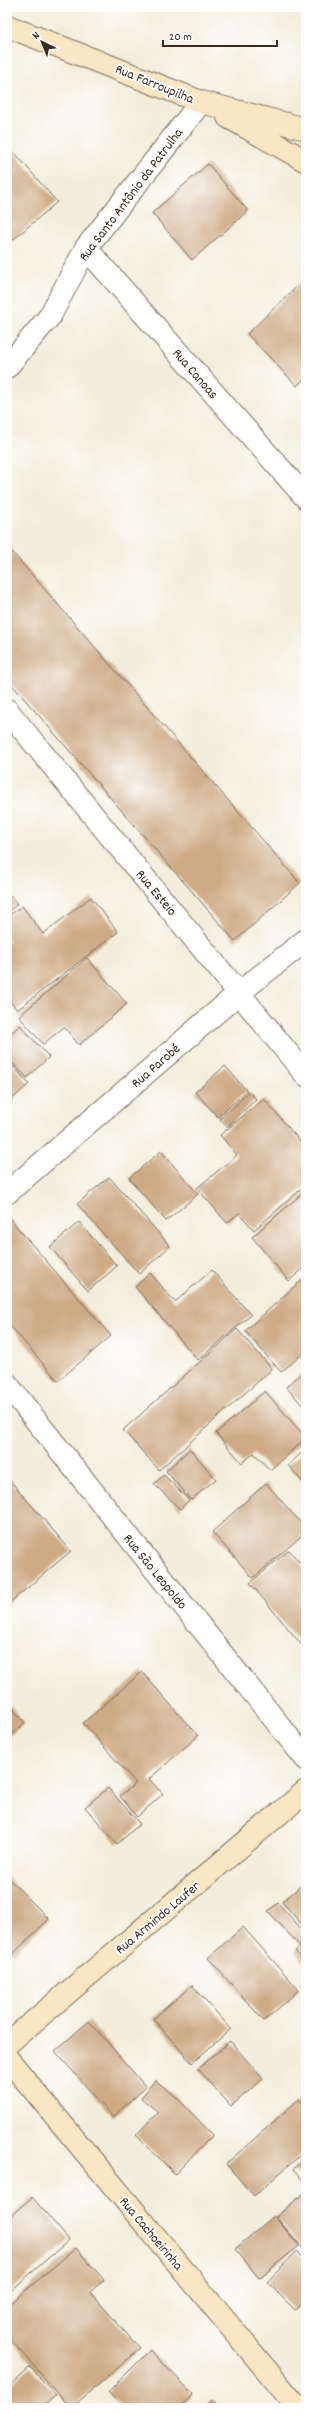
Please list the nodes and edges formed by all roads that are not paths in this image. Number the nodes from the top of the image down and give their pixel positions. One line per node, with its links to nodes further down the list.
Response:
1 (7, 26): 2 (street, Rua Farroupilha)
2 (201, 102): 3 (street, Rua Farroupilha); 4 (street); 5 (street, Rua Santo Antônio da Patrulha)
3 (306, 129)
4 (306, 161)
5 (86, 248): 6 (street, Rua Santo Antônio da Patrulha); 7 (street, Rua Canoas)
6 (7, 367)
7 (306, 498)
8 (7, 710): 10 (street, Rua Esteio)
9 (306, 940): 10 (street, Rua Parobé)
10 (240, 992): 11 (street, Rua Esteio); 12 (street, Rua Parobé)
11 (306, 1074)
12 (7, 1193)
13 (7, 1384): 14 (street, Rua São Leopoldo)
14 (306, 1759)
15 (306, 1791): 16 (street, Rua Armindo Laufer)
16 (7, 2044)
17 (7, 2058): 18 (street, Rua Cachoeirinha)
18 (298, 2408)

